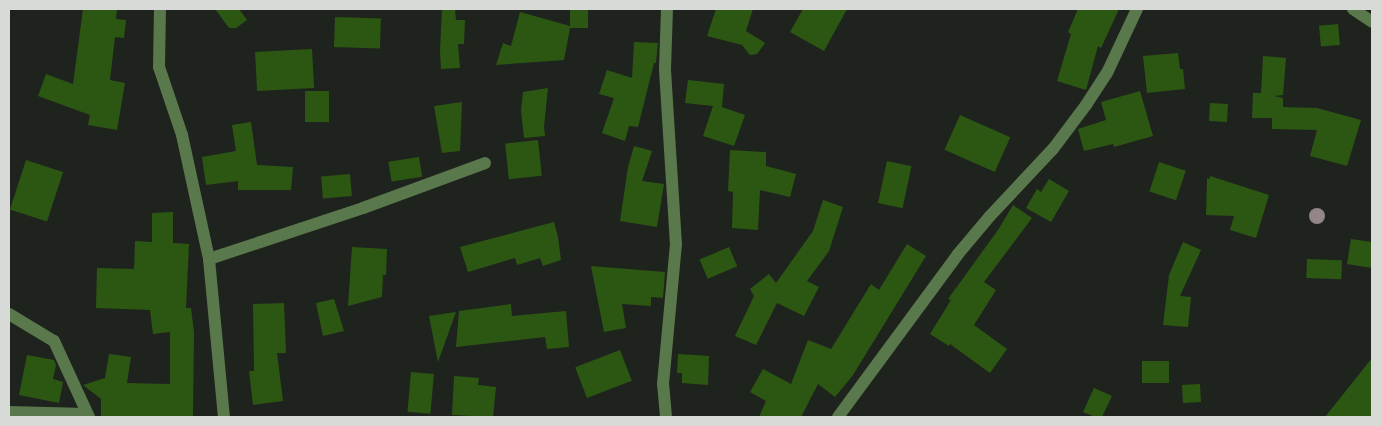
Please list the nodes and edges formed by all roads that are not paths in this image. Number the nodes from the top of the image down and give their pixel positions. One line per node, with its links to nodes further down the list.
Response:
1 (160, 9): 7 (street)
2 (667, 9): 12 (street)
3 (1137, 9): 13 (street)
4 (1353, 9): 5 (street)
5 (1372, 22)
6 (485, 163): 7 (street)
7 (209, 260): 11 (street)
8 (9, 314): 10 (street)
9 (9, 412): 10 (street)
10 (88, 415)
11 (224, 417)
12 (666, 417)
13 (838, 417)

